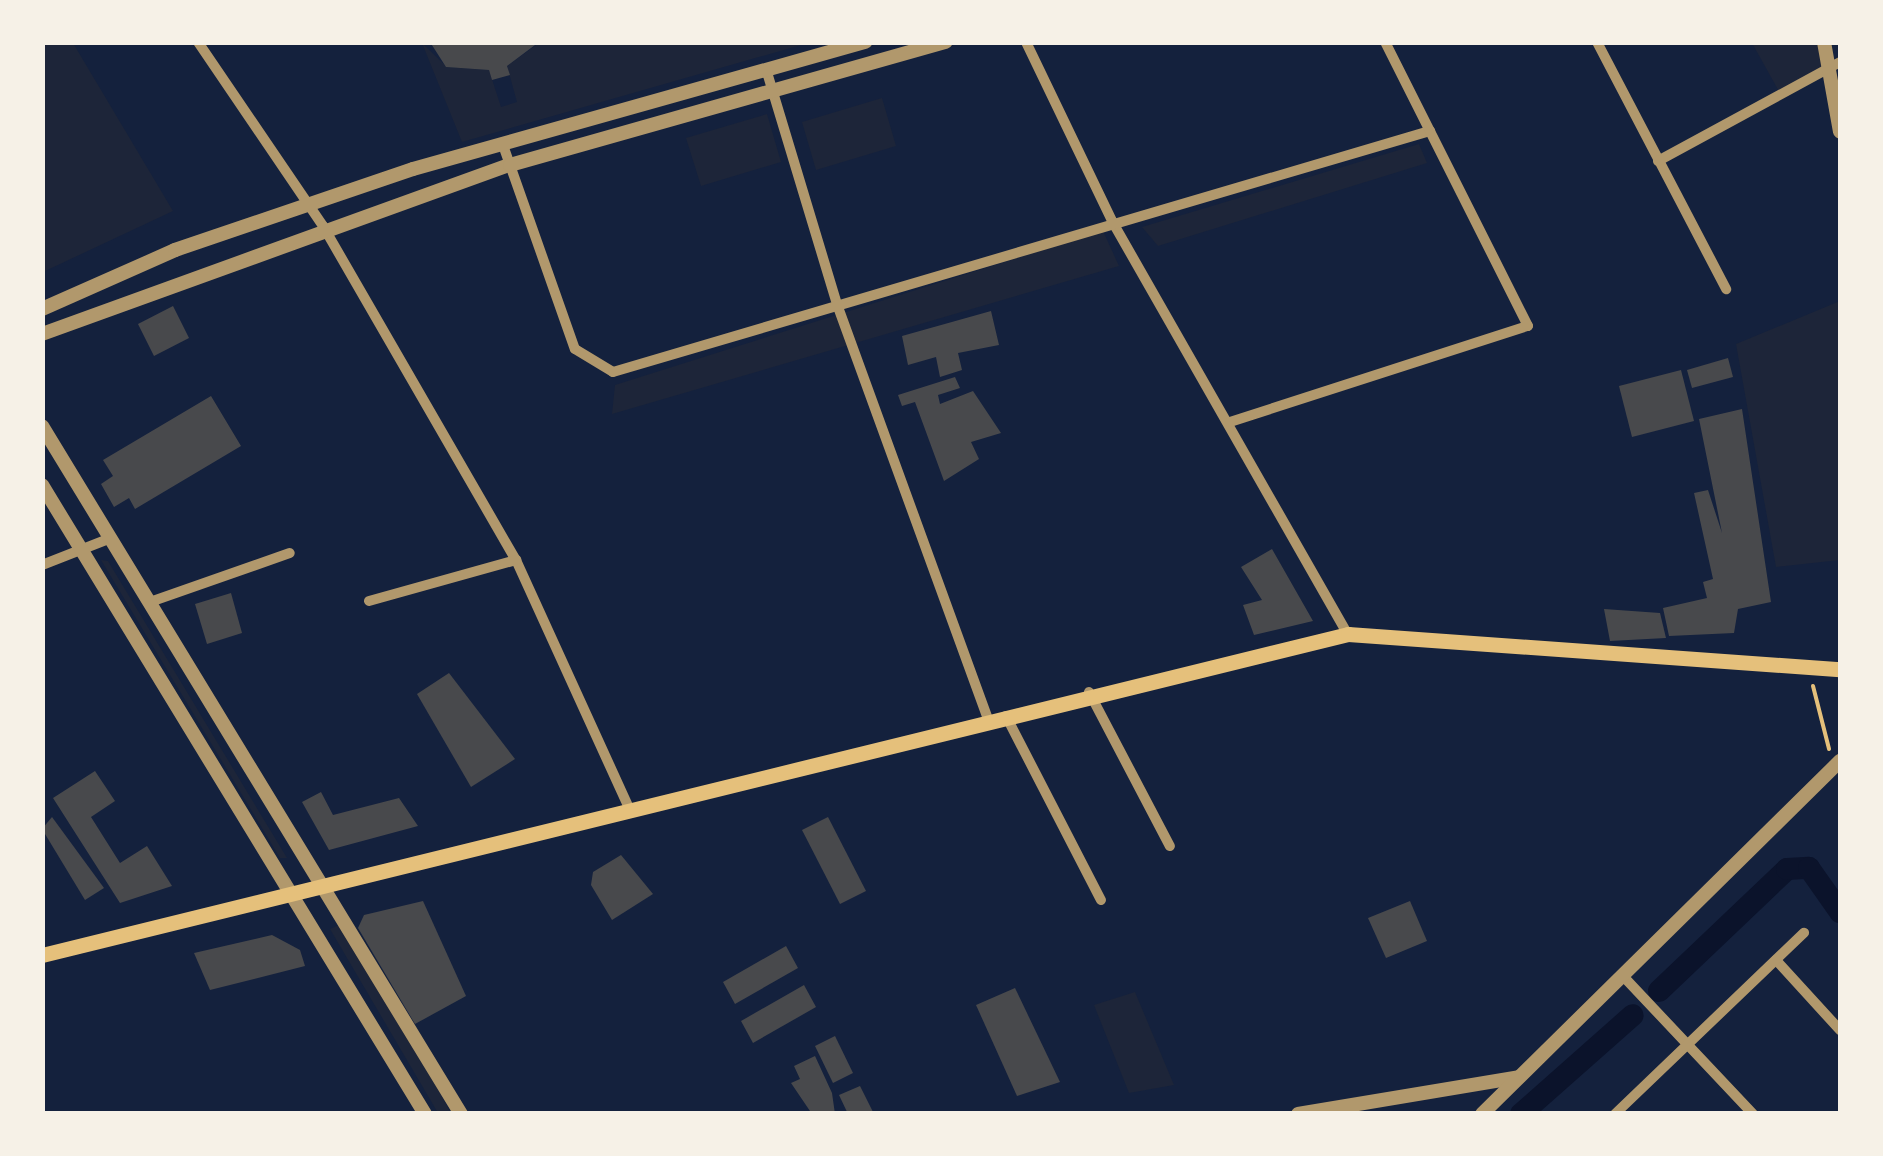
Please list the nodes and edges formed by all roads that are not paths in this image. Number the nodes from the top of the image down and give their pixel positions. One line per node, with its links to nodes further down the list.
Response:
1 (198, 42): 16 (street)
2 (865, 42): 9 (street)
3 (946, 42): 10 (street)
4 (1026, 42): 17 (street)
5 (1385, 42): 11 (street)
6 (1597, 42): 14 (street)
7 (1824, 42): 8 (street)
8 (1834, 65): 12 (street); 14 (street)
9 (766, 69): 10 (street); 13 (street)
10 (773, 89): 15 (street); 20 (street)
11 (1430, 131): 17 (street); 23 (street)
12 (1840, 132)
13 (503, 145): 15 (street); 16 (street)
14 (1658, 161): 19 (street)
15 (510, 165): 18 (street); 20 (street)
16 (308, 204): 18 (street); 21 (street)
17 (1112, 221): 20 (street); 23 (street)
18 (323, 226): 22 (street); 29 (street)
19 (1726, 289)
20 (838, 307): 37 (street)
21 (42, 309)
22 (42, 334)
23 (1230, 422): 33 (street)
24 (42, 426): 26 (street)
25 (42, 485): 27 (street)
26 (110, 538): 27 (street); 32 (street)
27 (82, 550): 30 (street); 42 (street)
28 (290, 553): 32 (street)
29 (516, 560): 31 (street); 39 (street)
30 (42, 564)
31 (369, 601)
32 (150, 602): 41 (street)
33 (1348, 634): 34 (main road); 35 (main road)
34 (1840, 669)
35 (1089, 691): 36 (main road); 40 (street)
36 (1006, 715): 37 (main road); 43 (street)
37 (988, 720): 39 (main road)
38 (1837, 764): 47 (street)
39 (630, 810): 41 (main road)
40 (1170, 846)
41 (324, 885): 42 (main road); 52 (street)
42 (290, 894): 45 (main road); 51 (street)
43 (1101, 900)
44 (1804, 933): 46 (street)
45 (42, 955)
46 (1776, 960): 48 (street); 49 (street)
47 (1622, 976): 49 (street); 50 (street)
48 (1840, 1030)
49 (1686, 1043): 55 (street); 56 (street)
50 (1520, 1077): 53 (street); 54 (street)
51 (425, 1114)
52 (461, 1114)
53 (1298, 1114)
54 (1482, 1114)
55 (1615, 1114)
56 (1753, 1114)

